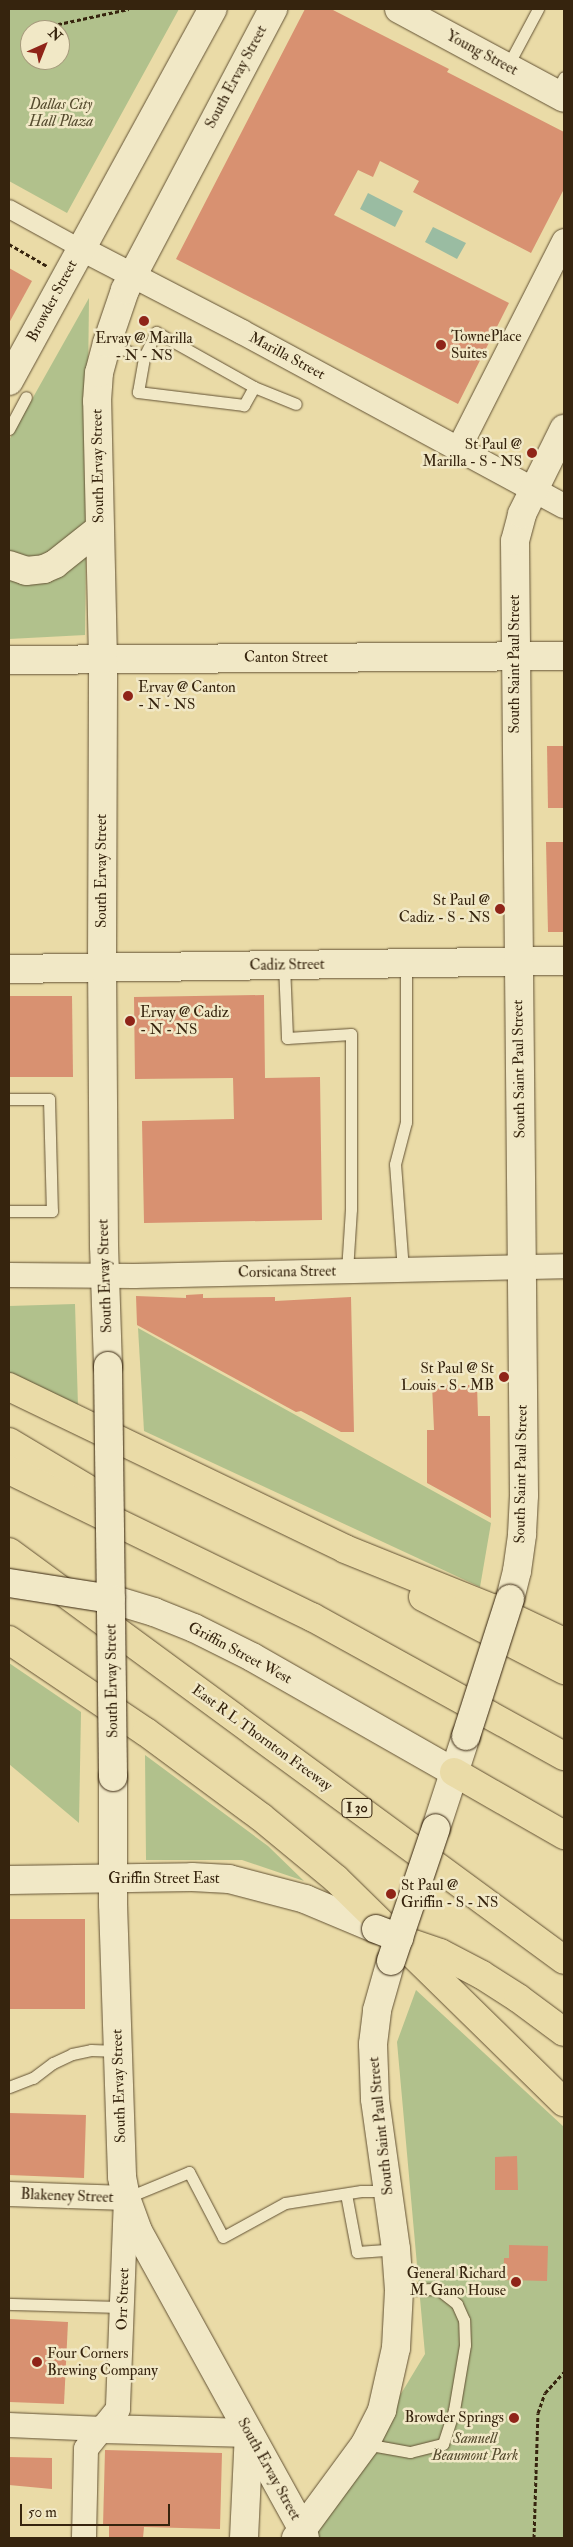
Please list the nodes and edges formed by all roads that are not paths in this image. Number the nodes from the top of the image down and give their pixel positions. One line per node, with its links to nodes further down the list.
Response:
1 (213, 9): 9 (main road, Browder Street)
2 (273, 9): 10 (main road, South Ervay Street)
3 (399, 9): 5 (main road, Young Street)
4 (538, 9): 5 (lane)
5 (507, 67): 6 (main road, Young Street)
6 (561, 90)
7 (9, 208): 9 (street, Marilla Street)
8 (564, 241): 18 (street)
9 (80, 248): 10 (street, Marilla Street); 14 (main road, Browder Street)
10 (133, 275): 11 (main road, South Ervay Street); 18 (street, Marilla Street)
11 (107, 343): 12 (lane); 21 (main road, South Ervay Street)
12 (144, 357): 13 (lane); 13 (lane)
13 (254, 387): 15 (lane)
14 (17, 389): 16 (lane)
15 (296, 404)
16 (9, 429)
17 (564, 429): 19 (main road, South Saint Paul Street)
18 (459, 448): 19 (street, Marilla Street)
19 (533, 488): 20 (street, Marilla Street); 23 (main road, South Saint Paul Street)
20 (564, 506)
21 (99, 529): 22 (main road); 25 (main road, South Ervay Street)
22 (9, 565)
23 (515, 656): 24 (main road, Canton Street); 25 (main road, Canton Street); 28 (main road, South Saint Paul Street)
24 (564, 656)
25 (103, 658): 26 (main road, Canton Street); 31 (main road, South Ervay Street)
26 (9, 660)
27 (564, 961): 28 (main road, Cadiz Street)
28 (518, 962): 29 (main road, Cadiz Street); 36 (main road, South Saint Paul Street)
29 (406, 963): 30 (main road, Cadiz Street); 37 (lane)
30 (284, 965): 31 (main road, Cadiz Street); 38 (lane)
31 (102, 968): 32 (main road, Cadiz Street); 40 (main road, South Ervay Street)
32 (9, 969)
33 (9, 1098): 34 (lane)
34 (9, 1210)
35 (564, 1266): 36 (street, Corsicana Street)
36 (522, 1267): 37 (street, Corsicana Street); 52 (main road, South Saint Paul Street, bridge)
37 (403, 1270): 38 (street, Corsicana Street)
38 (347, 1271): 40 (street, Corsicana Street)
39 (9, 1275): 40 (street, Corsicana Street)
40 (105, 1276): 46 (main road, South Ervay Street, bridge)
41 (9, 1387): 44 (highway)
42 (9, 1442): 47 (highway)
43 (9, 1470): 47 (highway)
44 (345, 1550): 49 (highway); 50 (highway)
45 (13, 1564): 46 (main road, Griffin Street West, bridge); 57 (highway, East R L Thornton Freeway / I 30)
46 (111, 1599): 52 (main road, Griffin Street West); 54 (main road, South Ervay Street, bridge)
47 (312, 1617): 51 (highway)
48 (9, 1640): 61 (highway)
49 (564, 1642)
50 (564, 1670)
51 (564, 1756)
52 (454, 1772): 53 (highway); 56 (main road, South Saint Paul Street, bridge)
53 (564, 1835)
54 (113, 1879): 55 (main road, Griffin Street East); 56 (main road, Griffin Street East, bridge); 59 (main road, South Ervay Street)
55 (9, 1880)
56 (395, 1950): 58 (highway); 62 (main road, South Saint Paul Street)
57 (564, 1960)
58 (564, 2032)
59 (118, 2051): 60 (lane); 65 (main road, South Ervay Street)
60 (9, 2087)
61 (564, 2102)
62 (387, 2191): 64 (lane); 66 (main road, South Saint Paul Street)
63 (9, 2194): 65 (street, Blakeney Street)
64 (346, 2194): 65 (lane); 66 (lane)
65 (126, 2198): 69 (street, Orr Street); 72 (main road, South Ervay Street)
66 (396, 2249): 67 (main road, South Saint Paul Street)
67 (399, 2290): 73 (main road, South Saint Paul Street); 73 (lane)
68 (9, 2304): 69 (lane)
69 (122, 2307): 71 (street, Orr Street)
70 (9, 2425): 71 (street)
71 (103, 2429): 72 (main road); 75 (street, Orr Street)
72 (249, 2433): 74 (main road, South Ervay Street); 76 (main road)
73 (365, 2444): 74 (main road, South Saint Paul Street)
74 (301, 2536)
75 (84, 2538)
76 (244, 2538)

